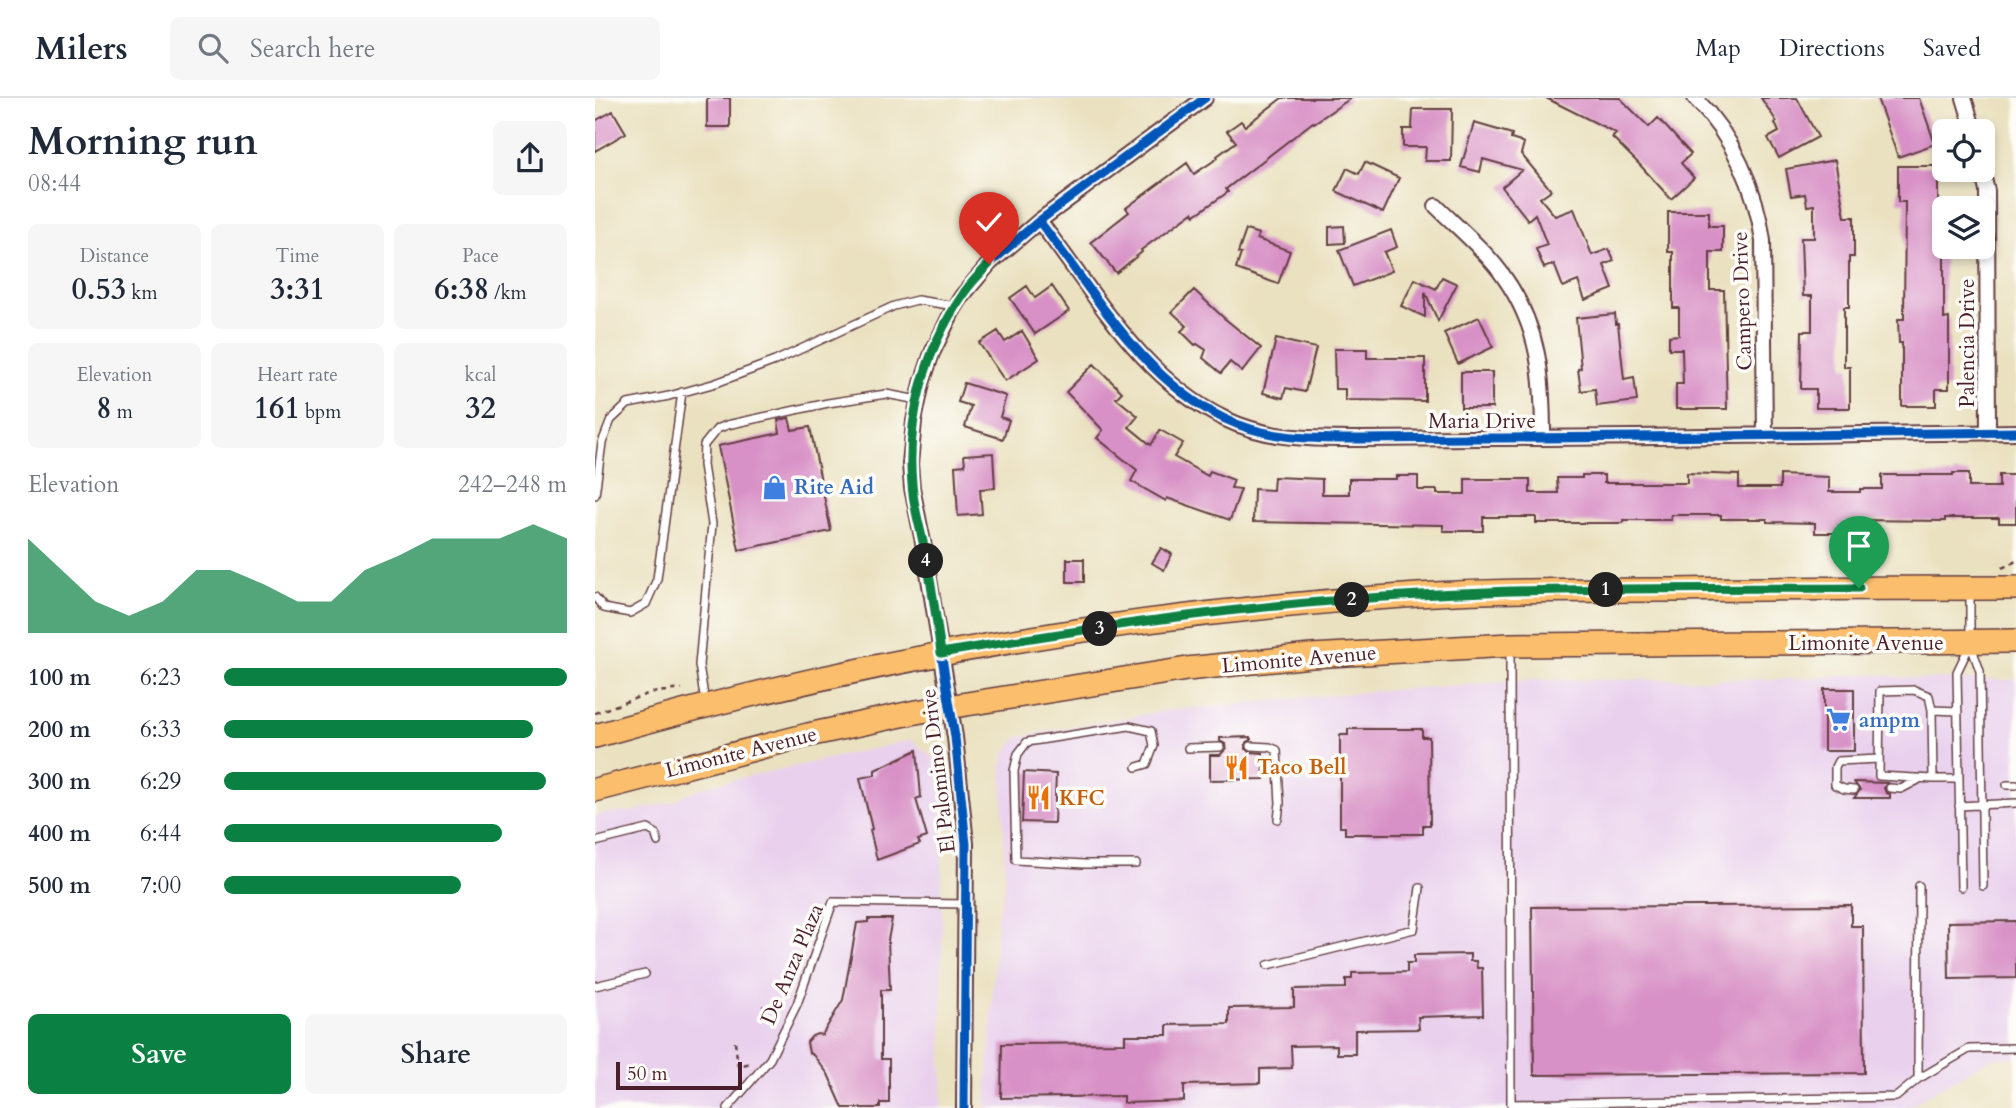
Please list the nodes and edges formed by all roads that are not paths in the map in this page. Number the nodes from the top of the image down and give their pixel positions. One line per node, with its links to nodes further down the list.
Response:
1 (1205, 98): 7 (street, El Palomino Drive)
2 (1695, 98): 13 (street, Campero Drive)
3 (1964, 98): 4 (street)
4 (1970, 119)
5 (1985, 182): 12 (street, Palencia Drive)
6 (1436, 206): 14 (street)
7 (1039, 221): 8 (street, El Palomino Drive); 14 (street, Maria Drive)
8 (955, 306): 9 (lane); 10 (street, El Palomino Drive)
9 (682, 392): 15 (lane); 18 (lane)
10 (918, 400): 22 (street, El Palomino Drive); 23 (lane)
11 (2016, 432): 12 (street, Maria Drive)
12 (1989, 433): 13 (street, Maria Drive)
13 (1765, 437): 14 (street, Maria Drive)
14 (1543, 438)
15 (595, 495)
16 (1970, 587): 17 (main road); 20 (lane); 22 (main road)
17 (2016, 587)
18 (595, 597)
19 (2016, 641): 20 (main road, Limonite Avenue)
20 (1971, 643): 21 (main road, Limonite Avenue); 26 (lane); 42 (lane)
21 (1510, 646): 24 (main road, Limonite Avenue); 57 (lane)
22 (941, 653): 23 (main road); 24 (street, El Palomino Drive)
23 (706, 706): 27 (main road)
24 (949, 706): 39 (main road, Limonite Avenue); 52 (street, El Palomino Drive)
25 (1932, 710): 26 (lane); 31 (lane); 34 (lane)
26 (1958, 711): 35 (lane)
27 (595, 736)
28 (1251, 746): 44 (lane)
29 (1220, 747): 30 (lane)
30 (1188, 748)
31 (1879, 759): 33 (lane); 40 (lane)
32 (1137, 767): 47 (lane)
33 (1921, 778): 34 (lane); 38 (lane)
34 (1933, 779): 35 (lane)
35 (1959, 779): 43 (lane)
36 (2007, 785): 37 (lane)
37 (2016, 785)
38 (1890, 788)
39 (595, 790)
40 (1854, 790)
41 (2016, 803): 42 (lane)
42 (1981, 805): 43 (lane); 49 (lane)
43 (1959, 806): 50 (lane)
44 (1278, 819)
45 (595, 842): 46 (lane)
46 (658, 842)
47 (1136, 864)
48 (1919, 886): 57 (lane)
49 (1983, 886)
50 (1961, 887)
51 (1420, 888): 53 (lane)
52 (966, 904): 58 (lane, De Anza Plaza); 59 (street, El Palomino Drive)
53 (1268, 965)
54 (645, 974): 55 (lane)
55 (595, 986)
56 (2016, 1048): 57 (lane)
57 (1918, 1079)
58 (728, 1108)
59 (964, 1108)

